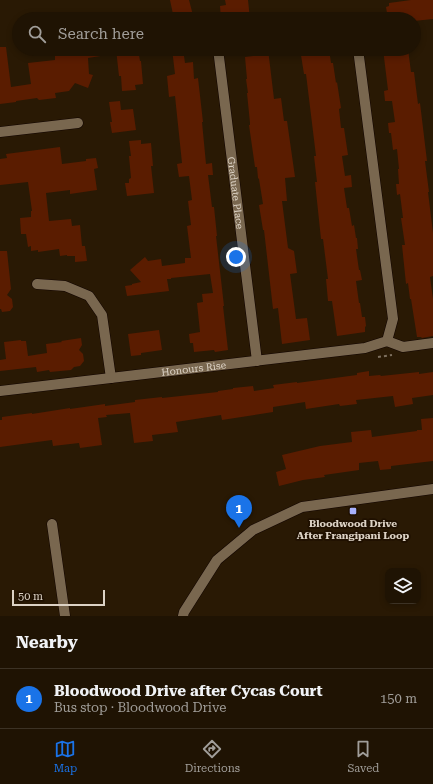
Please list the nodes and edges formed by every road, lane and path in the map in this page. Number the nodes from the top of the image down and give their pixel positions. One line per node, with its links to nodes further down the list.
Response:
1 (219, 56): 8 (street, Graduate Place)
2 (359, 56): 6 (street)
3 (78, 122): 4 (street)
4 (0, 132)
5 (37, 284): 9 (street)
6 (387, 341): 7 (street); 8 (street, Honours Rise)
7 (433, 343)
8 (257, 361): 9 (street, Honours Rise)
9 (111, 378): 10 (street, Honours Rise)
10 (0, 392)
11 (433, 489): 14 (street)
12 (52, 524): 13 (street)
13 (65, 616)
14 (183, 616)

